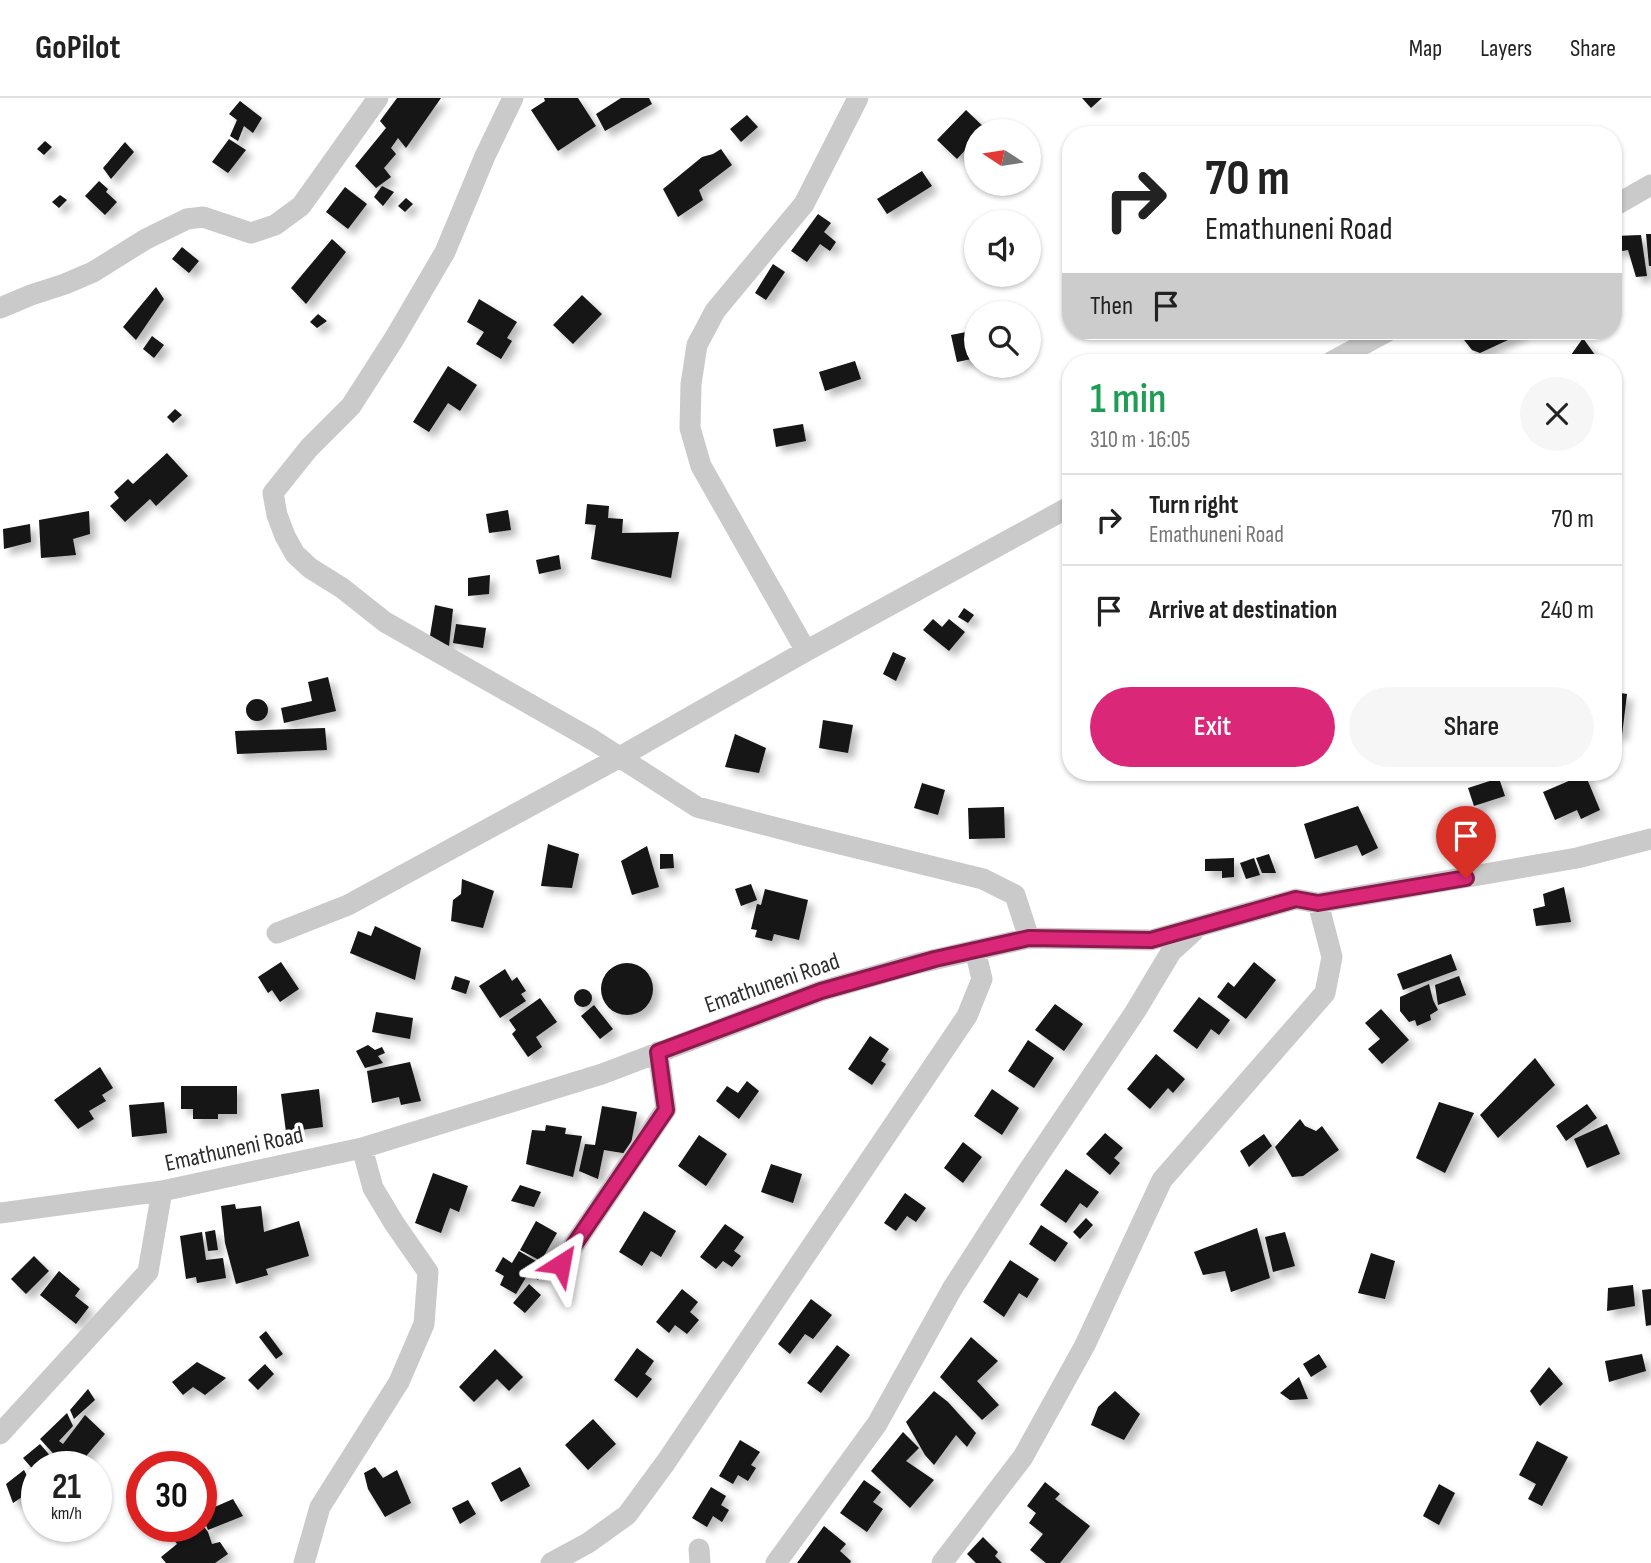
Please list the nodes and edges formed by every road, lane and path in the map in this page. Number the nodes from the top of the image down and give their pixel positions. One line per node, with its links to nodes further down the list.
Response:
1 (378, 98): 6 (street)
2 (513, 98): 11 (street)
3 (858, 98): 10 (street)
4 (1651, 185): 5 (street)
5 (1622, 201)
6 (0, 308)
7 (1371, 340): 8 (street)
8 (1346, 354)
9 (1062, 511): 10 (street)
10 (806, 651): 11 (street)
11 (620, 757): 15 (street); 16 (street)
12 (1651, 839): 13 (street, Emathuneni Road)
13 (1318, 903): 14 (street, Emathuneni Road); 27 (street)
14 (1199, 927): 16 (street, Emathuneni Road); 26 (street)
15 (277, 933)
16 (1029, 938): 17 (street, Emathuneni Road)
17 (975, 950): 18 (street, Emathuneni Road); 25 (street)
18 (658, 1052): 19 (street, Emathuneni Road); 22 (street)
19 (362, 1148): 20 (street, Emathuneni Road); 24 (street)
20 (162, 1191): 21 (street, Emathuneni Road); 23 (street)
21 (0, 1213)
22 (561, 1264)
23 (0, 1434)
24 (304, 1563)
25 (551, 1563)
26 (776, 1563)
27 (942, 1563)

